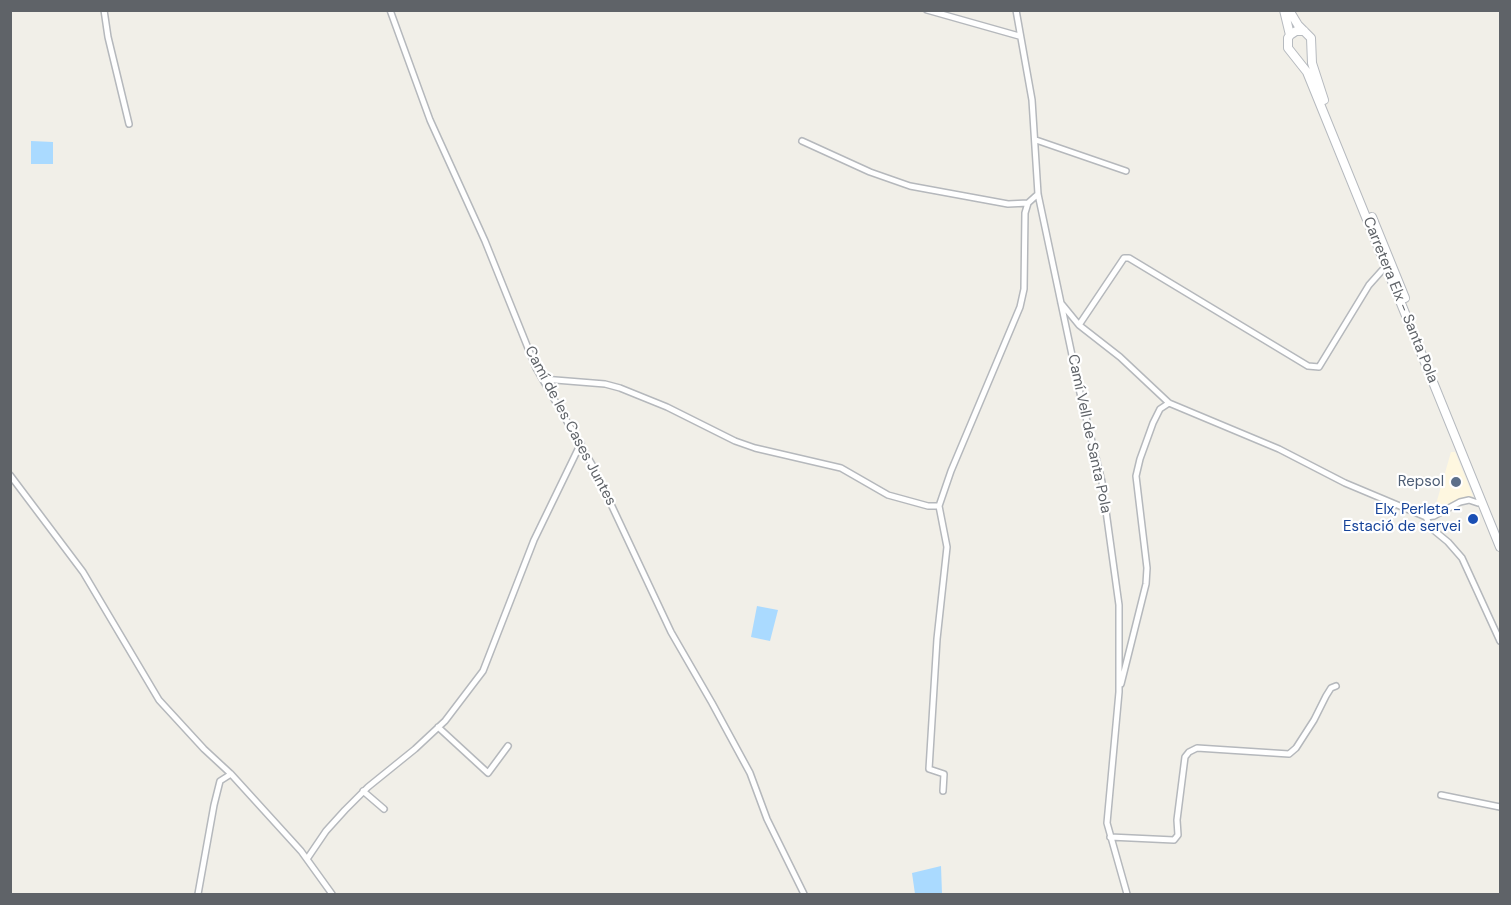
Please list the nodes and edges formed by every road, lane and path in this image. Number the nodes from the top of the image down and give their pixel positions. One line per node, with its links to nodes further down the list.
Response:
1 (104, 10): 12 (street)
2 (390, 10): 21 (street, Camí de les Cases Juntes)
3 (927, 10): 9 (street)
4 (1016, 10): 9 (street, Camí Vell de Santa Pola)
5 (1284, 10): 8 (main road)
6 (1289, 10): 7 (main road)
7 (1304, 31): 8 (main road); 10 (main road)
8 (1290, 35): 11 (main road)
9 (1019, 36): 13 (street, Camí Vell de Santa Pola)
10 (1311, 51): 11 (main road); 28 (main road, Carretera Elx - Santa Pola)
11 (1295, 55): 18 (main road, Carretera Elx - Santa Pola)
12 (129, 124)
13 (1036, 140): 15 (street); 16 (street, Camí Vell de Santa Pola)
14 (802, 141): 17 (street)
15 (1126, 171)
16 (1038, 194): 17 (street); 19 (street, Camí Vell de Santa Pola)
17 (1028, 203): 26 (street)
18 (1386, 266): 20 (street); 29 (main road, Carretera Elx - Santa Pola)
19 (1060, 302): 20 (street); 32 (street, Camí Vell de Santa Pola)
20 (1079, 325): 22 (street)
21 (543, 379): 23 (street, Camí de les Cases Juntes); 26 (street)
22 (1169, 403): 27 (street); 32 (street)
23 (581, 443): 33 (street); 45 (street, Camí de les Cases Juntes)
24 (10, 475): 35 (street)
25 (1478, 503): 27 (street)
26 (939, 506): 37 (street)
27 (1426, 517): 30 (street)
28 (1500, 537)
29 (1500, 547)
30 (1500, 641)
31 (1336, 686): 41 (street)
32 (1119, 692): 41 (street, Camí Vell de Santa Pola)
33 (438, 727): 34 (street); 36 (street)
34 (508, 746)
35 (231, 774): 42 (street); 43 (street)
36 (363, 791): 40 (street); 42 (street)
37 (943, 791)
38 (1441, 795): 39 (street)
39 (1500, 807)
40 (384, 809)
41 (1110, 837): 46 (street, Camí Vell de Santa Pola)
42 (306, 859): 44 (street)
43 (198, 894)
44 (333, 894)
45 (804, 894)
46 (1127, 894)

